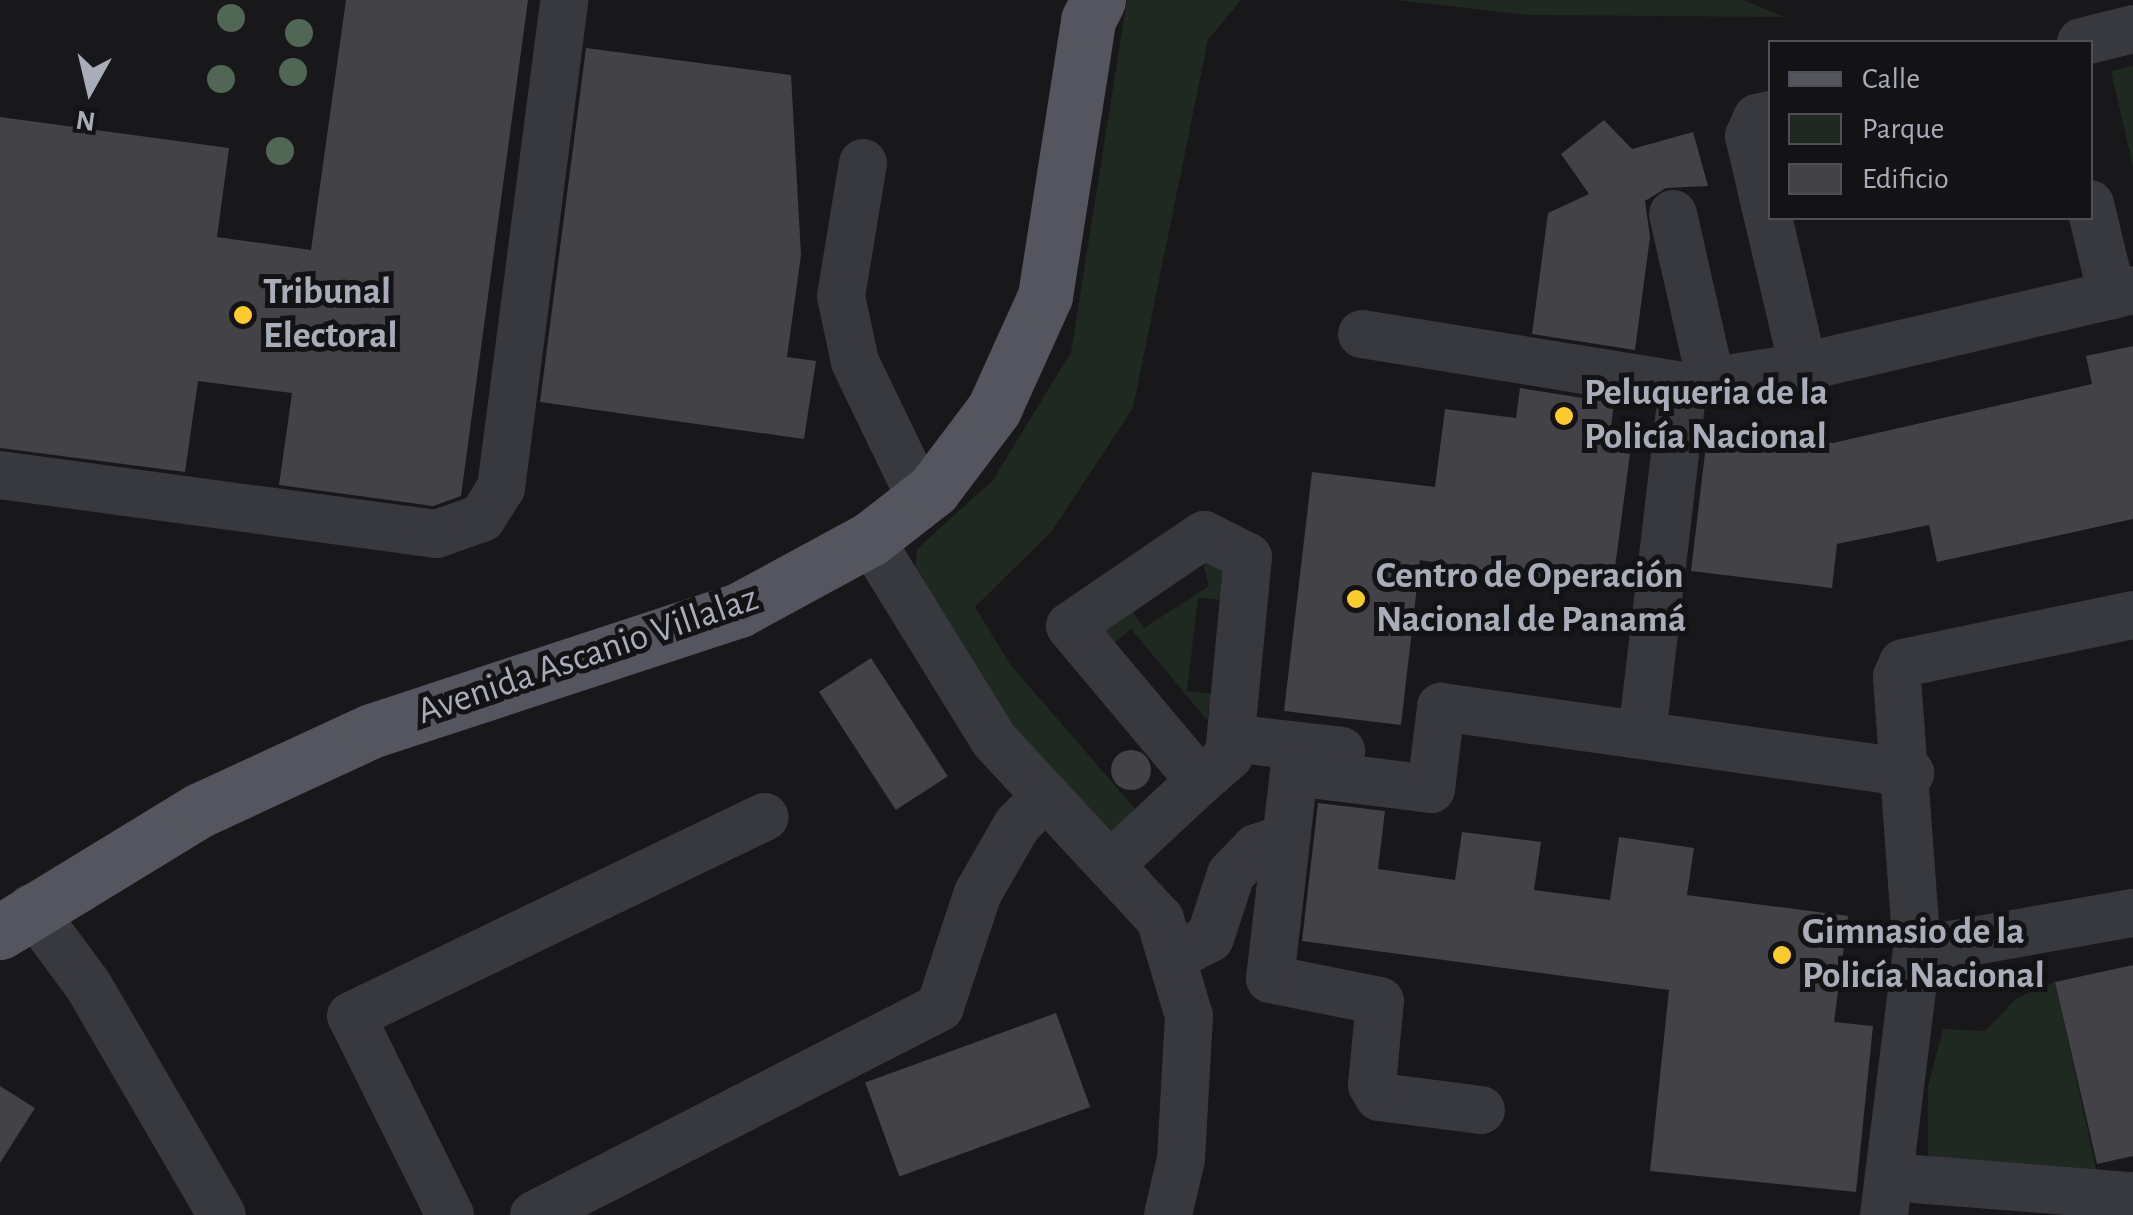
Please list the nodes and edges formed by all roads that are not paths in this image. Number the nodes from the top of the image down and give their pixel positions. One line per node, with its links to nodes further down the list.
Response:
1 (564, 0): 15 (lane)
2 (1090, 7): 16 (main road, Avenida Ascanio Villalaz)
3 (2133, 29): 4 (lane)
4 (2090, 40)
5 (1768, 115): 9 (lane)
6 (863, 164): 16 (lane)
7 (2093, 212): 11 (lane)
8 (1674, 214): 14 (lane)
9 (1768, 216)
10 (1769, 220): 13 (lane)
11 (2122, 292): 13 (lane)
12 (1362, 334): 14 (lane)
13 (1804, 367): 14 (lane)
14 (1697, 383): 19 (lane)
15 (0, 475)
16 (921, 499): 17 (main road, Avenida Ascanio Villalaz)
17 (870, 539): 24 (lane); 29 (main road, Avenida Ascanio Villalaz)
18 (2133, 616): 22 (lane)
19 (1642, 735): 22 (lane); 26 (lane)
20 (1231, 738): 21 (lane); 23 (lane); 23 (lane)
21 (1390, 757)
22 (1910, 773): 30 (lane)
23 (1200, 781): 27 (lane)
24 (1046, 796): 27 (lane); 37 (lane)
25 (765, 817): 36 (lane)
26 (1286, 838): 31 (lane); 32 (lane)
27 (1110, 865): 31 (lane)
28 (2133, 913): 30 (lane)
29 (16, 920): 35 (lane)
30 (1918, 950): 33 (lane)
31 (1175, 956): 38 (lane)
32 (1481, 1110)
33 (1886, 1196): 34 (lane)
34 (2133, 1196)
35 (207, 1210)
36 (450, 1215)
37 (534, 1215)
38 (1168, 1215)

